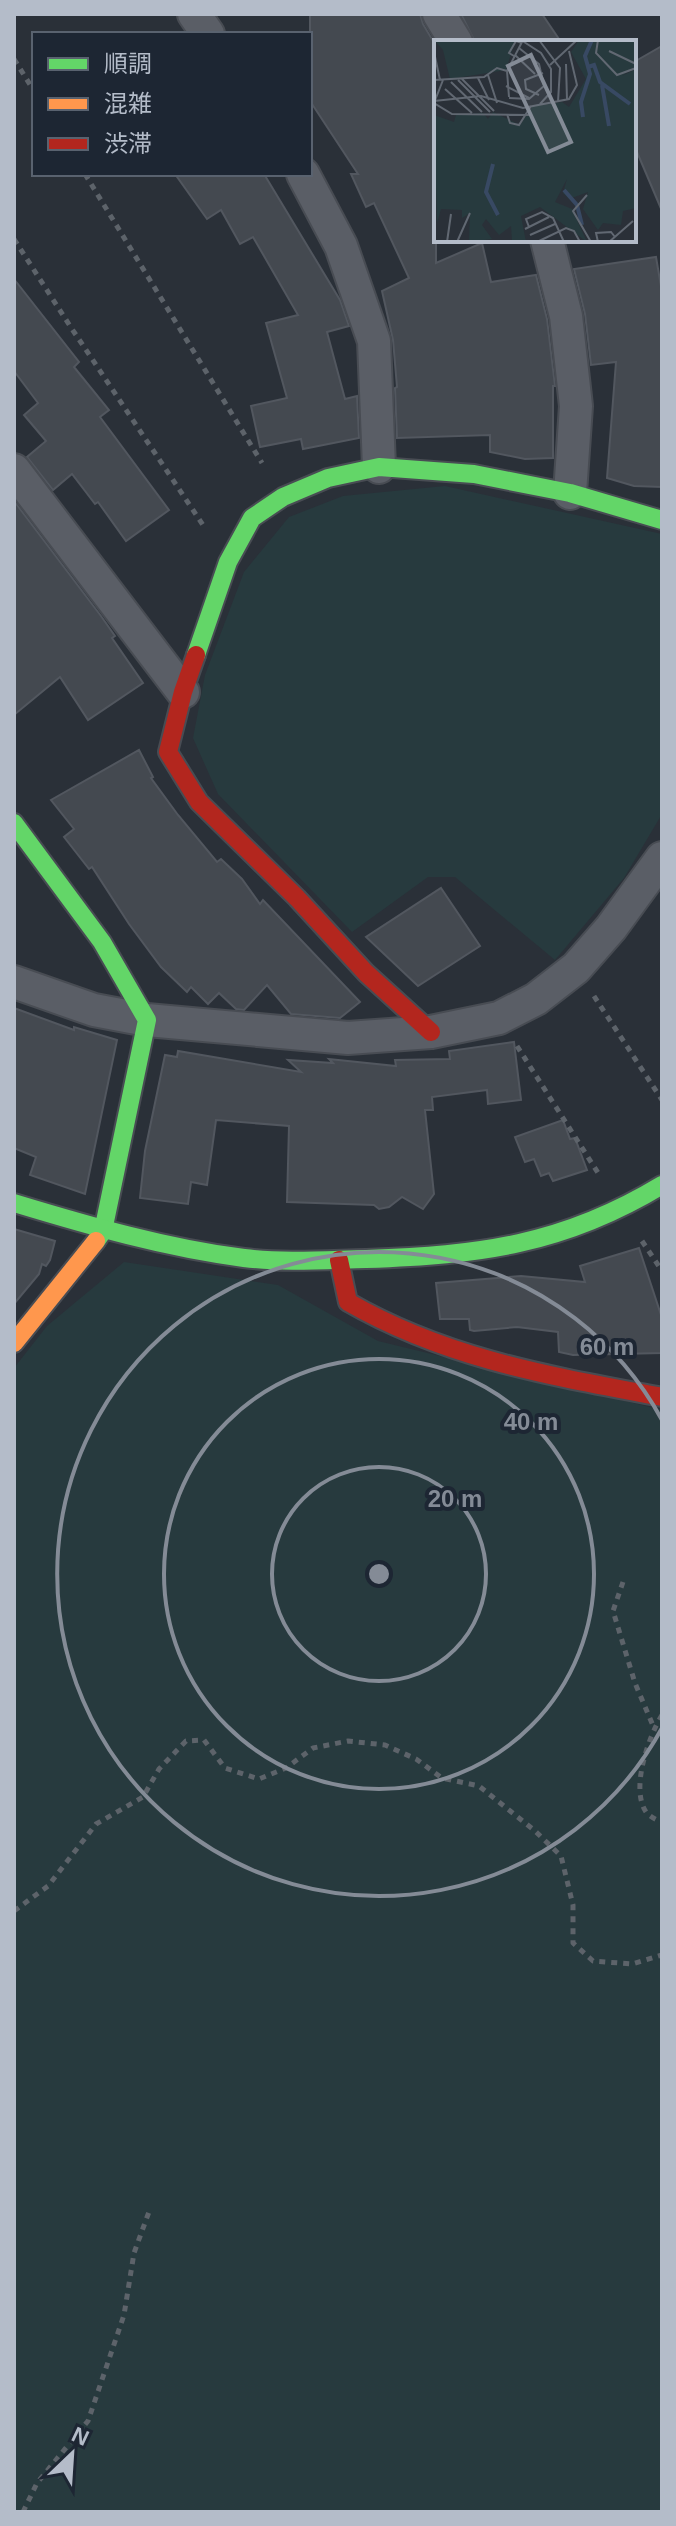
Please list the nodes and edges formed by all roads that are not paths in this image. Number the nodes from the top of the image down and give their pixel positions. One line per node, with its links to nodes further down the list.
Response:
1 (194, 14): 3 (street)
2 (439, 14): 4 (street)
3 (207, 32)
4 (455, 40)
5 (304, 176): 7 (street)
6 (548, 242): 9 (street)
7 (379, 467): 9 (street); 11 (street)
8 (14, 470): 11 (street)
9 (570, 493): 10 (street)
10 (662, 520)
11 (183, 692): 16 (street)
12 (14, 823): 15 (street)
13 (662, 858): 16 (street)
14 (14, 982): 15 (street)
15 (147, 1020): 16 (street); 19 (street)
16 (431, 1032)
17 (662, 1185): 20 (street)
18 (14, 1203): 19 (street)
19 (103, 1231): 20 (street); 21 (street)
20 (339, 1260): 22 (street)
21 (14, 1343)
22 (662, 1397)

